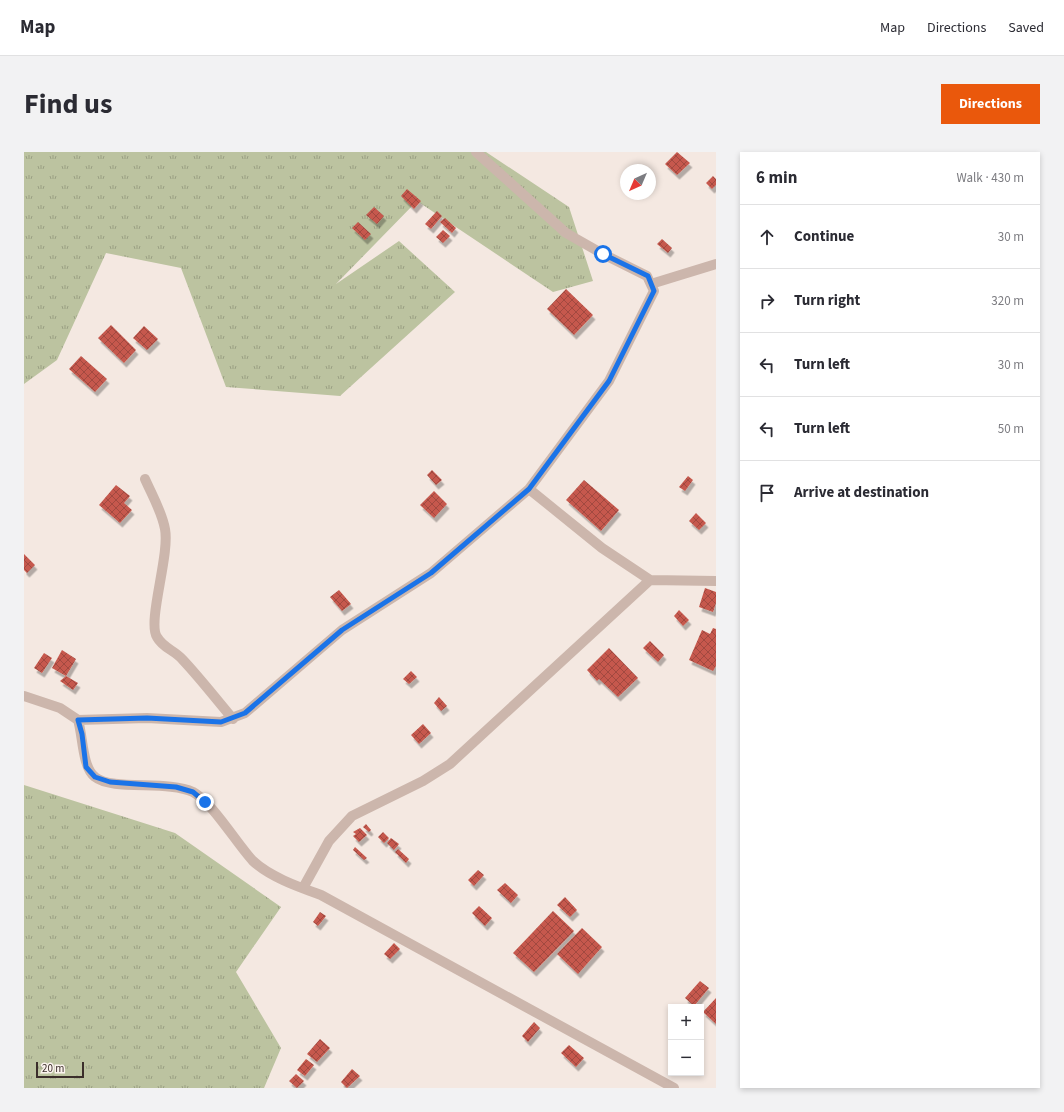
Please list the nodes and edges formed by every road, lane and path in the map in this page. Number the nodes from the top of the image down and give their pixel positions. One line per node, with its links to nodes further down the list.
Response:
1 (476, 152): 3 (street)
2 (716, 264): 3 (street)
3 (651, 284): 5 (street)
4 (145, 478): 9 (street)
5 (529, 489): 6 (street); 9 (street)
6 (650, 580): 7 (street); 11 (street)
7 (716, 581)
8 (24, 696): 10 (street)
9 (233, 719): 10 (street)
10 (78, 720): 11 (street)
11 (303, 888): 12 (street)
12 (674, 1088)

